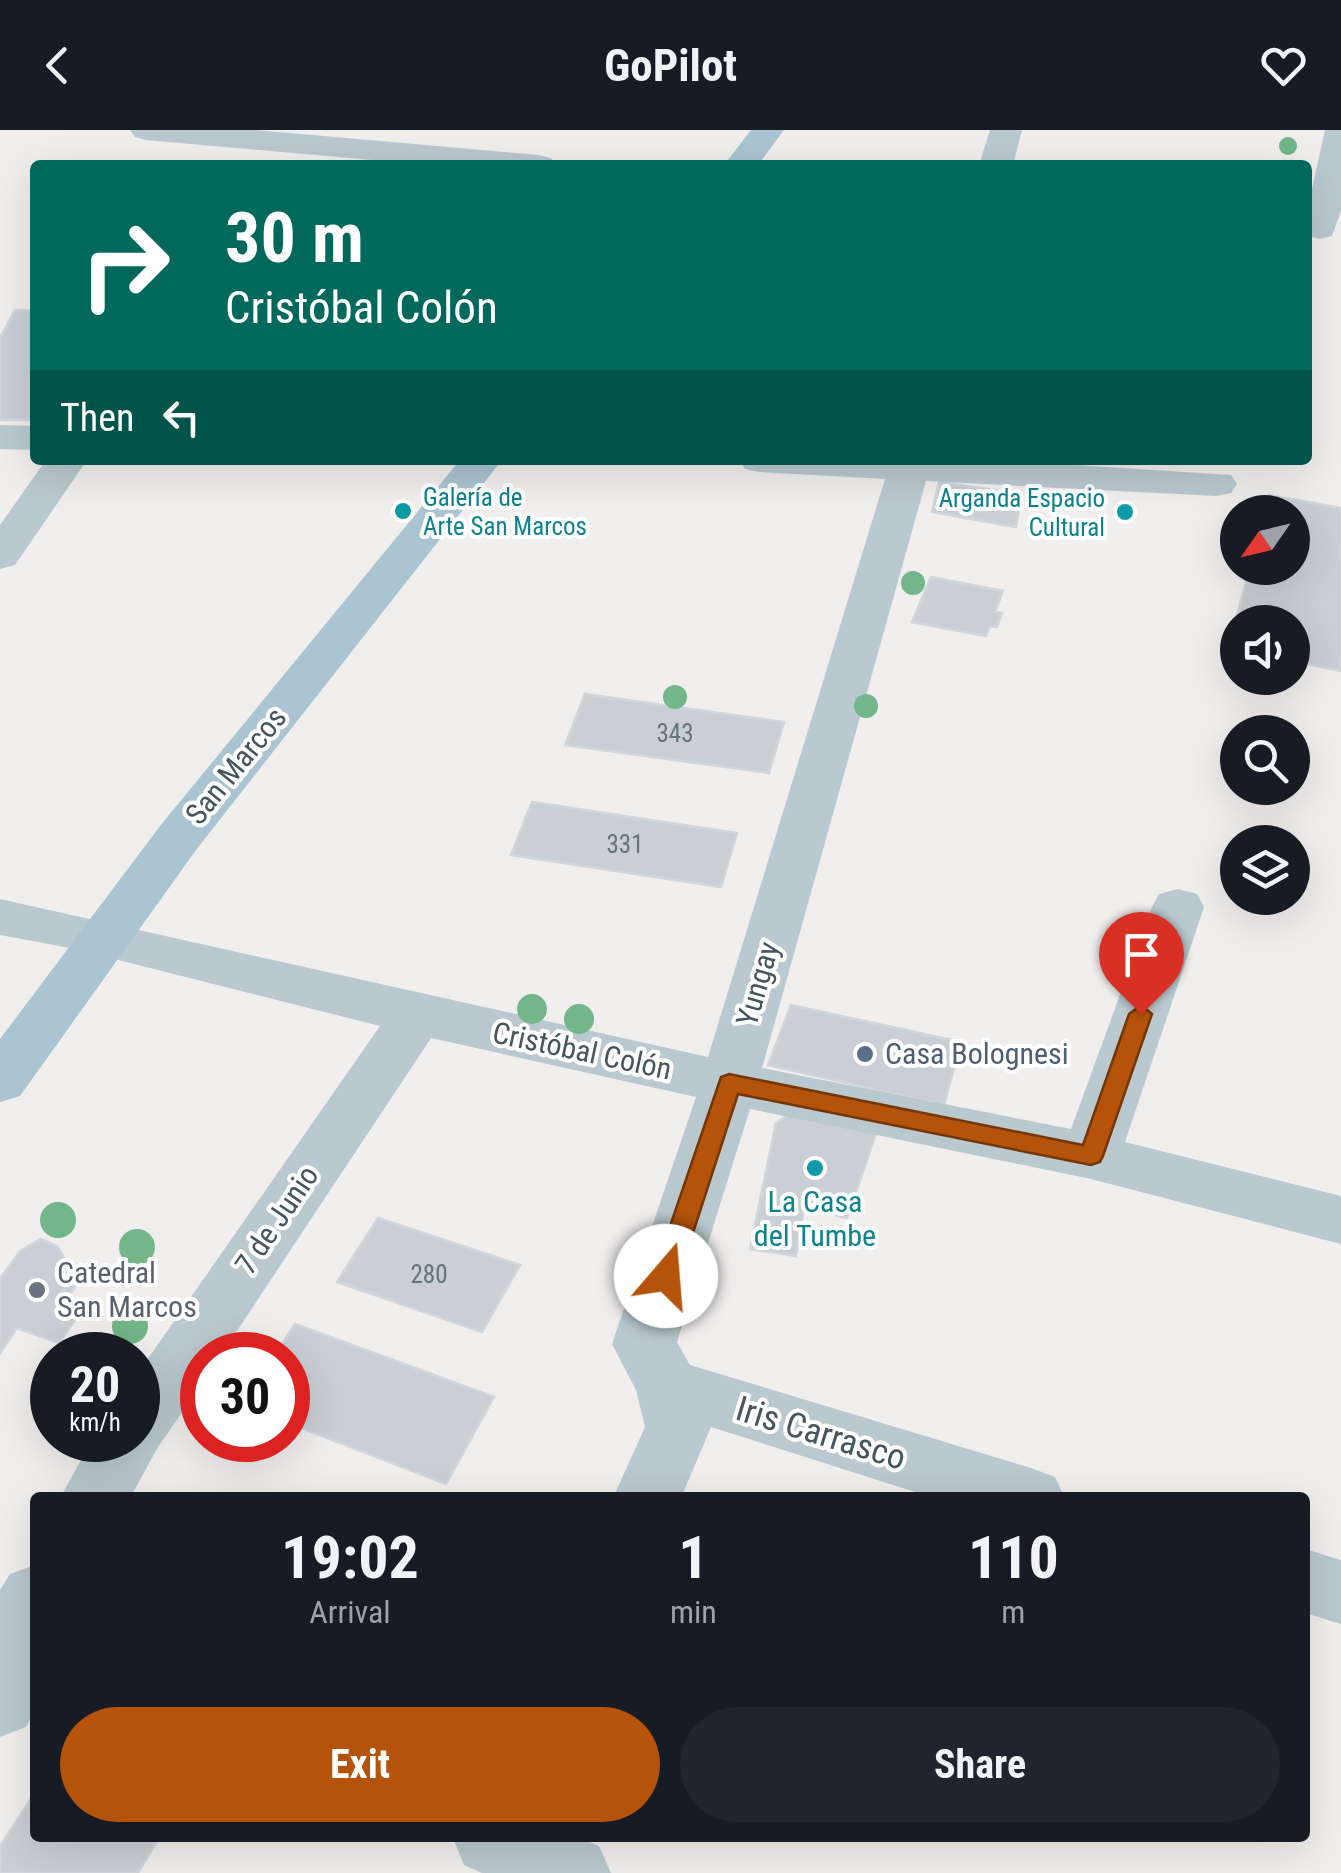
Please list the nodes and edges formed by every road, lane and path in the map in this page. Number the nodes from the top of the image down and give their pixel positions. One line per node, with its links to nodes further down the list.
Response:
1 (146, 130): 5 (street)
2 (768, 130): 7 (main road)
3 (1006, 130): 8 (street)
4 (1341, 130): 9 (street)
5 (288, 146): 6 (street)
6 (473, 160)
7 (745, 160)
8 (997, 160)
9 (1323, 229)
10 (0, 436): 11 (street)
11 (30, 438)
12 (64, 465): 17 (street)
13 (478, 465): 20 (main road, San Marcos)
14 (909, 465): 23 (street, Yungay)
15 (924, 465): 16 (street)
16 (1216, 484)
17 (0, 556)
18 (1178, 908): 24 (street)
19 (0, 918): 20 (street, Cristóbal Colón)
20 (107, 938): 21 (street, Cristóbal Colón); 22 (main road, San Marcos)
21 (417, 1015): 23 (street, Cristóbal Colón); 27 (street, 7 de Junio)
22 (0, 1081)
23 (729, 1083): 24 (street, Cristóbal Colón); 26 (street, Yungay)
24 (1091, 1156): 25 (street, Cristóbal Colón)
25 (1341, 1220)
26 (668, 1386): 30 (street, Yungay); 31 (street, Iris Carrasco)
27 (160, 1394)
28 (115, 1462): 29 (street)
29 (98, 1492)
30 (650, 1492)
31 (1012, 1492)
32 (1310, 1583): 33 (street)
33 (1341, 1592)
34 (492, 1842): 36 (street)
35 (502, 1842): 37 (street)
36 (484, 1873)
37 (572, 1873)

